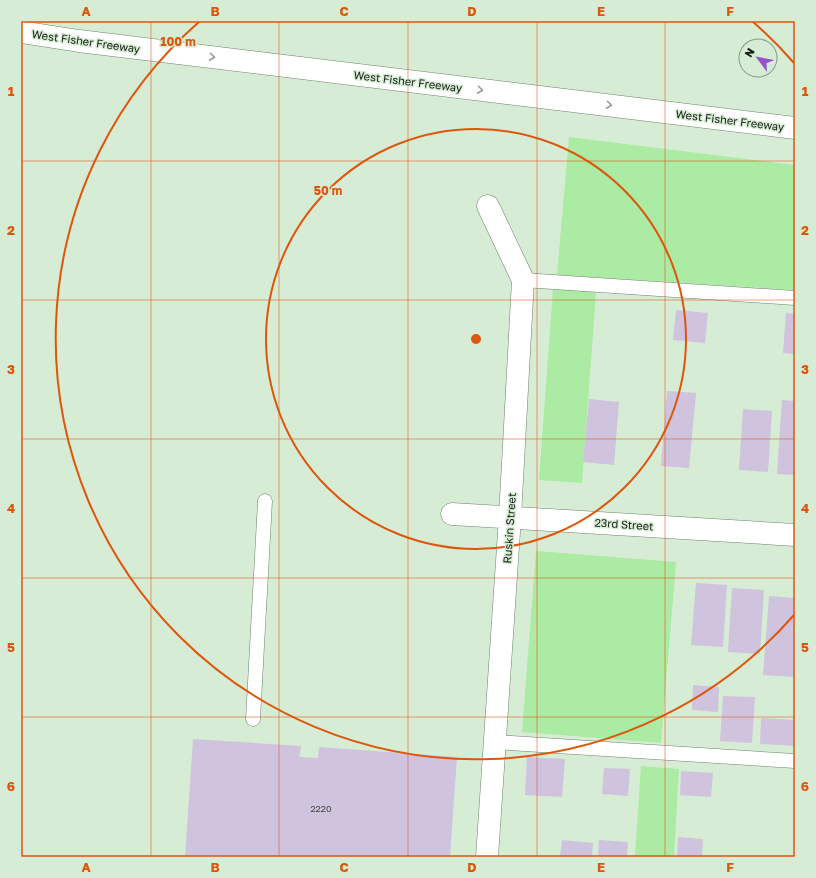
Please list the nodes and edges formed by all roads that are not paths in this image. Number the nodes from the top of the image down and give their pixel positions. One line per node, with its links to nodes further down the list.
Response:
1 (21, 32): 2 (street, West Fisher Freeway, one-way to 2)
2 (795, 128)
3 (488, 206): 4 (street, Ruskin Street)
4 (523, 280): 5 (lane); 8 (street, Ruskin Street)
5 (795, 298)
6 (265, 501): 10 (lane)
7 (452, 514): 8 (street, 23rd Street)
8 (510, 517): 9 (street, 23rd Street); 11 (street, Ruskin Street)
9 (795, 536)
10 (253, 719)
11 (494, 742): 12 (lane); 13 (street, Ruskin Street)
12 (795, 761)
13 (487, 857)

